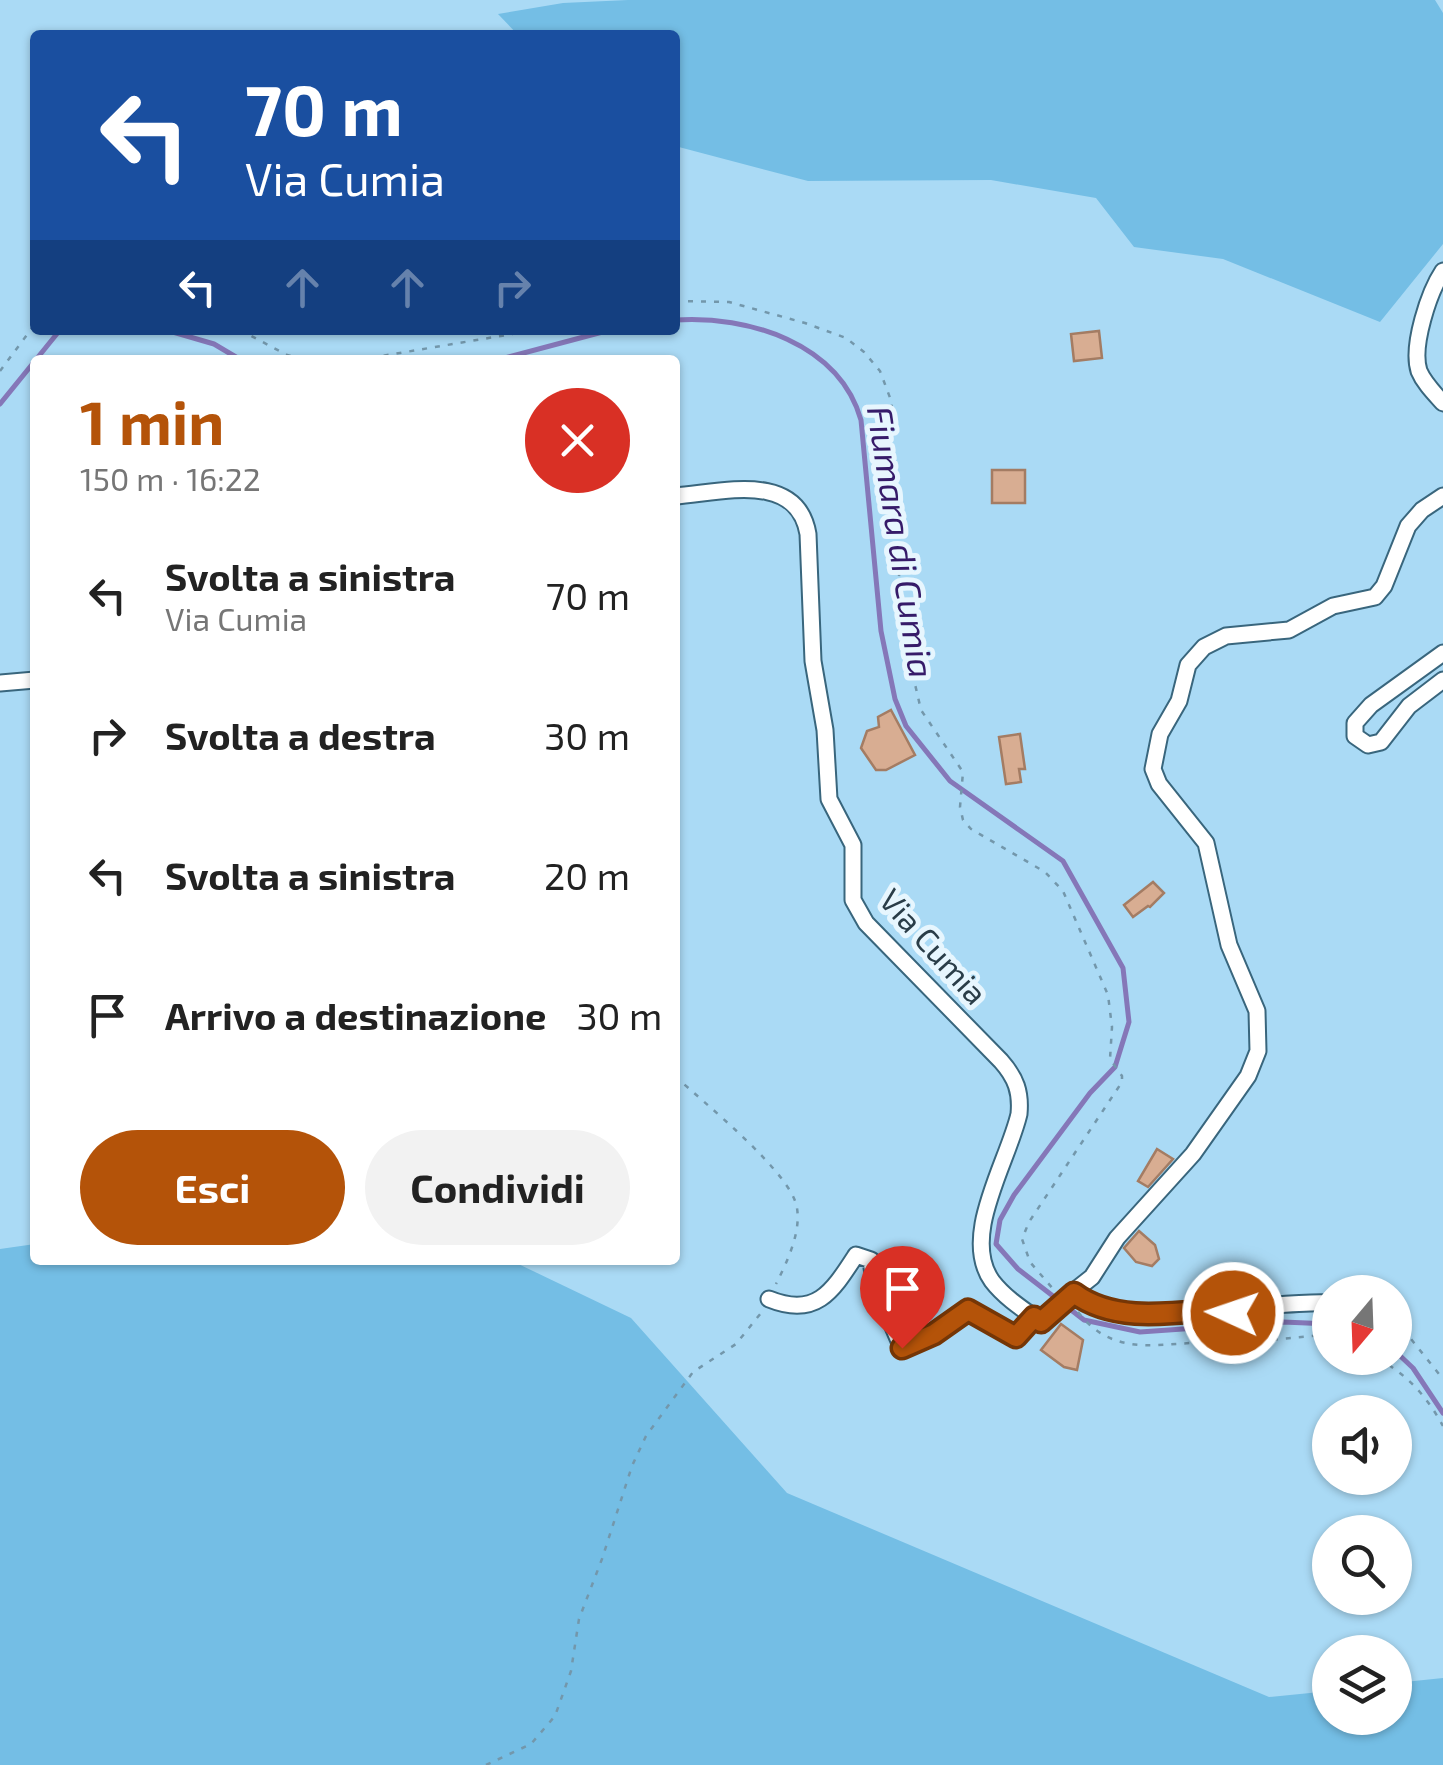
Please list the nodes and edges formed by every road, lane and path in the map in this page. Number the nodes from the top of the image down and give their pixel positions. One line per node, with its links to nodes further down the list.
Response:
1 (1443, 271): 9 (street)
2 (680, 301): 17 (path)
3 (30, 331): 8 (path)
4 (249, 335): 6 (path)
5 (506, 335): 7 (path)
6 (287, 355)
7 (388, 355)
8 (0, 371)
9 (1443, 403)
10 (680, 496): 21 (street, Via Cumia)
11 (1443, 496): 17 (street)
12 (1443, 653): 14 (street)
13 (30, 680): 15 (street)
14 (1443, 680)
15 (0, 683)
16 (680, 1081): 18 (path)
17 (1068, 1297): 20 (street); 21 (street, bridge); 24 (path)
18 (769, 1299): 21 (street); 28 (path)
19 (1312, 1304): 20 (street)
20 (1233, 1310): 24 (street)
21 (1041, 1316)
22 (1312, 1337): 24 (path)
23 (1412, 1340): 26 (path)
24 (1234, 1341)
25 (1406, 1375): 27 (path)
26 (1443, 1379)
27 (1443, 1426)
28 (486, 1765)

